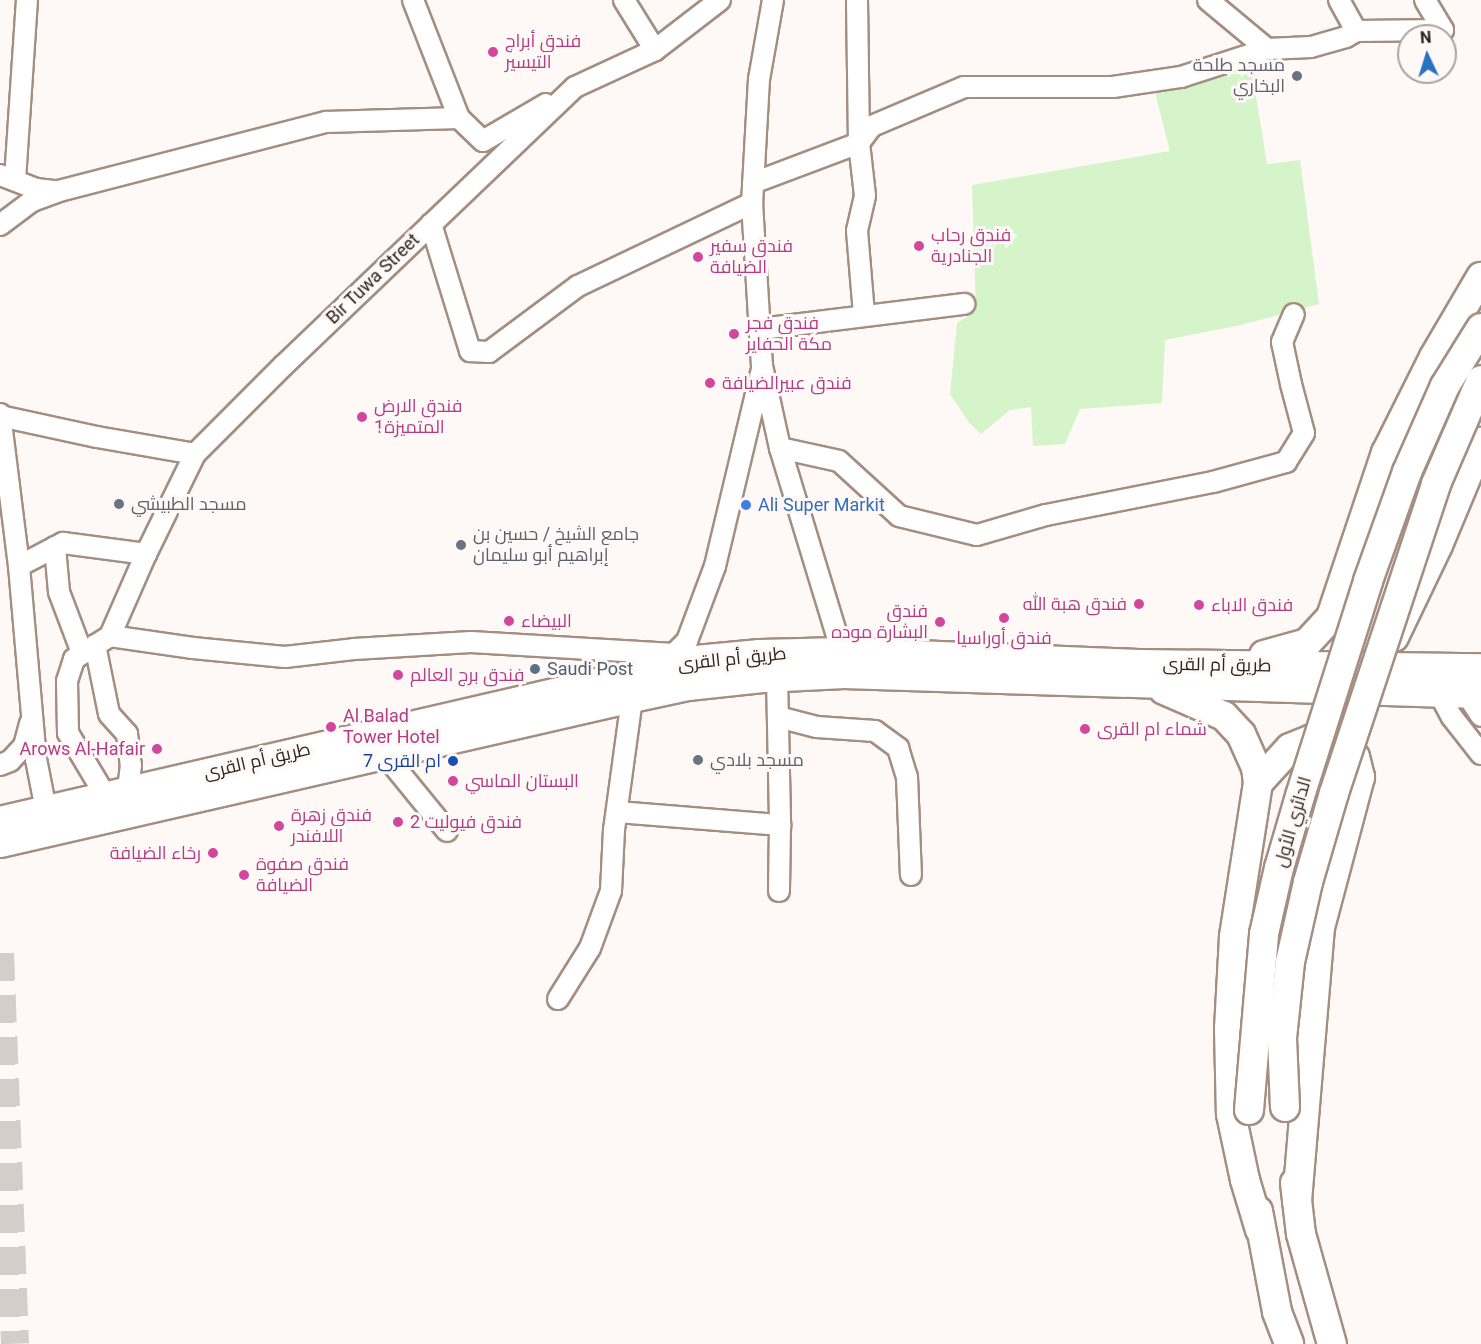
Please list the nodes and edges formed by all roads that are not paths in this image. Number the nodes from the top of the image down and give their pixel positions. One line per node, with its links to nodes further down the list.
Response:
1 (27, 0): 16 (street)
2 (413, 0): 14 (street)
3 (624, 0): 12 (street)
4 (720, 0): 12 (street, Bir Tuwa Street)
5 (773, 0): 18 (street)
6 (856, 0): 15 (street)
7 (1208, 0): 11 (street)
8 (1339, 0): 10 (street)
9 (1425, 0): 10 (street)
10 (1356, 31): 11 (street)
11 (1267, 49): 15 (street)
12 (655, 50): 13 (street, Bir Tuwa Street)
13 (575, 87): 14 (street); 19 (street, Bir Tuwa Street)
14 (459, 118): 17 (street)
15 (859, 143): 18 (street); 24 (street)
16 (8, 178): 17 (street)
17 (59, 191): 20 (street)
18 (752, 193): 19 (street); 26 (street)
19 (431, 224): 32 (street, Bir Tuwa Street)
20 (0, 225)
21 (1481, 277): 41 (highway)
22 (964, 304): 24 (street)
23 (1294, 314): 31 (street)
24 (864, 315): 26 (street)
25 (1481, 328): 61 (highway, الدائري الأول, bridge)
26 (760, 329): 27 (street)
27 (762, 366): 31 (street); 39 (street)
28 (1481, 380): 38 (highway, الدائري الأول, bridge)
29 (0, 415): 32 (street); 35 (street)
30 (1481, 442): 38 (highway)
31 (780, 448): 37 (street)
32 (195, 454): 34 (street, Bir Tuwa Street)
33 (55, 547): 34 (street); 35 (street); 36 (street)
34 (146, 554): 36 (street, Bir Tuwa Street)
35 (19, 566): 45 (street)
36 (95, 645): 39 (street); 51 (street); 51 (street, Bir Tuwa Street)
37 (842, 652): 39 (highway, طريق أم القرى); 41 (highway, طريق أم القرى)
38 (1380, 659): 62 (highway, الدائري الأول, bridge)
39 (667, 661): 43 (highway); 51 (highway, طريق أم القرى)
40 (1481, 668): 41 (highway, طريق أم القرى)
41 (1142, 674): 42 (highway, طريق أم القرى); 44 (highway, طريق أم القرى); 50 (highway)
42 (777, 677): 43 (highway, طريق أم القرى); 46 (street)
43 (632, 698): 48 (highway, طريق أم القرى); 53 (street)
44 (1467, 699): 47 (street)
45 (31, 712): 49 (street); 52 (street)
46 (778, 717): 55 (street); 58 (street)
47 (1481, 754)
48 (385, 755): 56 (street); 57 (highway, طريق أم القرى)
49 (5, 763)
50 (1258, 783): 61 (highway); 62 (highway)
51 (117, 792): 52 (highway, طريق أم القرى)
52 (46, 810): 54 (highway, طريق أم القرى)
53 (618, 812): 55 (street); 60 (street)
54 (0, 821)
55 (780, 825): 59 (street)
56 (447, 831)
57 (0, 843)
58 (911, 875)
59 (779, 891)
60 (558, 999)
61 (1240, 1112): 63 (highway, الدائري الأول)
62 (1297, 1201): 64 (highway, الدائري الأول)
63 (1289, 1344)
64 (1332, 1344)

